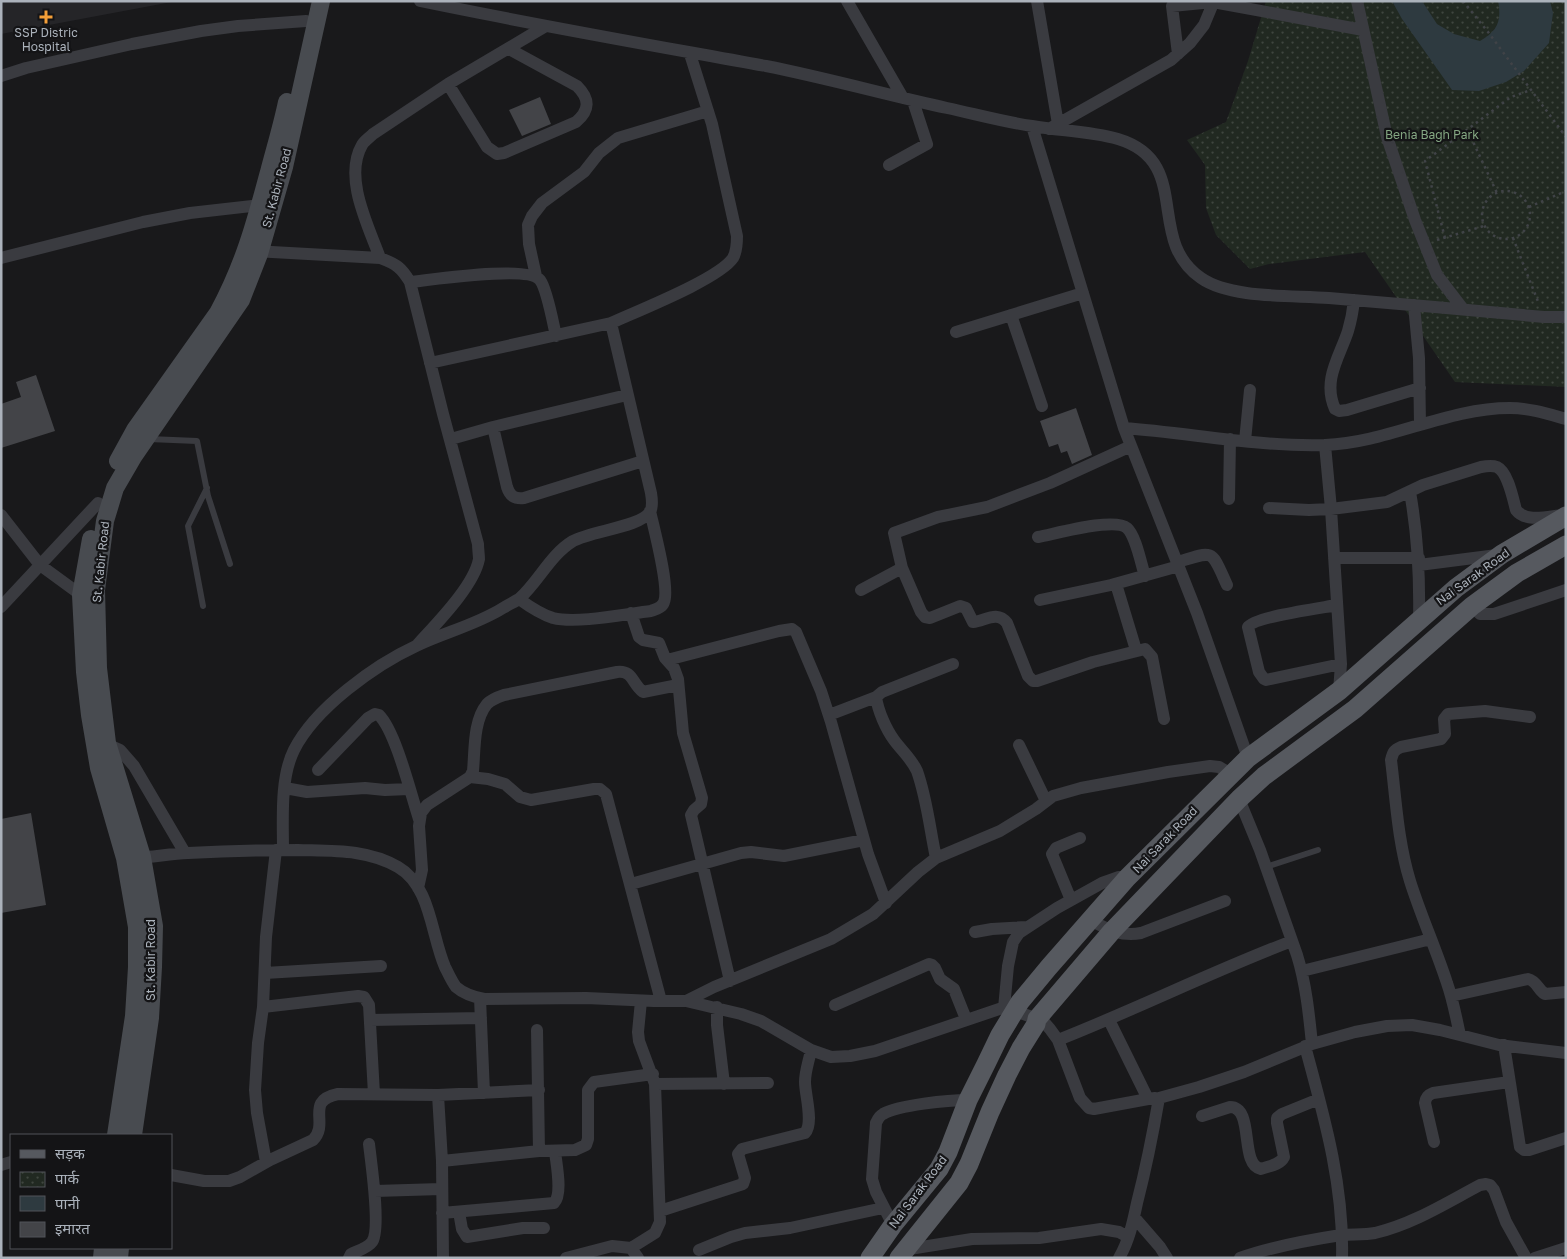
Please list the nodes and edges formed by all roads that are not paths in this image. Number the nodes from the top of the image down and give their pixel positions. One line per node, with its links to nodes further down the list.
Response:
1 (309, 1): 8 (main road, St. Kabir Road)
2 (320, 1): 22 (main road, St. Kabir Road)
3 (420, 1): 9 (street)
4 (848, 1): 16 (street)
5 (1037, 1): 19 (street)
6 (1214, 1): 10 (street); 13 (street); 13 (street)
7 (1357, 1): 10 (street)
8 (306, 21): 14 (street); 21 (main road, St. Kabir Road)
9 (544, 27): 11 (street); 12 (street)
10 (1363, 30): 30 (street)
11 (508, 49): 15 (street); 15 (street)
12 (690, 54): 16 (street); 17 (street)
13 (1178, 54): 19 (street)
14 (1, 76)
15 (448, 84): 24 (street)
16 (908, 100): 18 (street); 20 (street)
17 (708, 111): 25 (street); 33 (street)
18 (1032, 126): 19 (street); 27 (street)
19 (1053, 126): 28 (street)
20 (889, 165)
21 (260, 205): 22 (main road, St. Kabir Road); 23 (street)
22 (253, 251): 24 (street); 45 (main road, St. Kabir Road); 55 (main road, St. Kabir Road)
23 (1, 258)
24 (380, 258): 26 (street)
25 (536, 276): 26 (street); 35 (street)
26 (410, 282): 36 (street)
27 (1083, 293): 31 (street); 44 (street)
28 (1354, 300): 29 (street); 37 (street)
29 (1414, 305): 30 (street); 37 (street)
30 (1463, 310): 32 (street)
31 (1011, 315): 34 (street); 40 (street)
32 (1566, 317)
33 (611, 323): 35 (street); 39 (street)
34 (956, 332)
35 (556, 336): 36 (street)
36 (430, 363): 46 (street)
37 (1420, 388): 42 (street)
38 (1250, 390): 48 (street)
39 (627, 395): 43 (street); 51 (street)
40 (1042, 406)
41 (1566, 419): 42 (street)
42 (1420, 424): 49 (street)
43 (492, 427): 46 (street); 51 (street)
44 (1124, 428): 47 (street); 50 (street)
45 (145, 439): 52 (lane); 95 (main road, St. Kabir Road)
46 (451, 439): 84 (street)
47 (1230, 439): 48 (street); 54 (street)
48 (1245, 440): 49 (street)
49 (1325, 445): 57 (street)
50 (1131, 446): 67 (street); 69 (street)
51 (643, 460): 58 (street)
52 (207, 488): 66 (lane); 79 (lane)
53 (1410, 492): 57 (street); 60 (street); 65 (street)
54 (1229, 499)
55 (98, 503): 68 (street); 75 (main road, St. Kabir Road)
56 (1269, 508): 57 (street)
57 (1331, 509): 64 (street)
58 (650, 511): 76 (street); 82 (street)
59 (1, 515): 68 (street)
60 (1566, 516): 63 (main road, Nai Sarak Road)
61 (1038, 537): 70 (street)
62 (1566, 545): 80 (main road, Nai Sarak Road)
63 (1502, 554): 65 (street); 83 (main road, Nai Sarak Road)
64 (1334, 558): 65 (street); 78 (street)
65 (1419, 562): 83 (street)
66 (230, 564)
67 (1178, 564): 70 (street); 72 (street); 97 (street)
68 (40, 565): 75 (street); 81 (street)
69 (902, 568): 73 (street); 85 (street)
70 (1145, 576): 71 (street)
71 (1116, 584): 77 (street); 85 (street)
72 (1227, 585)
73 (861, 590)
74 (1566, 590): 80 (street)
75 (81, 595): 95 (main road, St. Kabir Road)
76 (519, 599): 82 (street); 84 (street)
77 (1040, 600)
78 (1337, 605): 88 (street); 88 (street)
79 (203, 606)
80 (1472, 606): 103 (main road, Nai Sarak Road)
81 (1, 607)
82 (631, 613): 86 (street)
83 (1419, 620): 90 (main road, Nai Sarak Road)
84 (416, 646): 101 (street)
85 (1136, 650): 94 (street)
86 (667, 660): 89 (street); 92 (street)
87 (953, 664): 91 (street)
88 (1340, 664): 90 (street)
89 (678, 685): 100 (street); 114 (street)
90 (1339, 691): 97 (main road, Nai Sarak Road)
91 (876, 697): 92 (street); 113 (street)
92 (829, 714): 107 (street)
93 (1530, 717): 126 (street)
94 (1164, 719)
95 (101, 741): 110 (street); 111 (main road, St. Kabir Road); 112 (main road, St. Kabir Road)
96 (1019, 745): 104 (street)
97 (1248, 758): 99 (main road, Nai Sarak Road)
98 (318, 770): 102 (street)
99 (1229, 776): 104 (street); 116 (main road, Nai Sarak Road)
100 (470, 777): 105 (street); 117 (street)
101 (284, 788): 102 (street); 108 (street)
102 (409, 789): 105 (street)
103 (1239, 799): 115 (street); 124 (main road, Nai Sarak Road)
104 (1046, 801): 113 (street)
105 (419, 820): 118 (street)
106 (1080, 838): 119 (street)
107 (864, 840): 114 (street); 121 (street)
108 (280, 850): 110 (street); 118 (street); 130 (street)
109 (1318, 850): 115 (lane)
110 (185, 853): 111 (street)
111 (142, 857): 112 (street); 167 (main road, St. Kabir Road)
112 (125, 858): 166 (main road, St. Kabir Road)
113 (936, 858): 121 (street)
114 (702, 863): 117 (street); 131 (street)
115 (1266, 867): 127 (street)
116 (1127, 878): 119 (street); 122 (main road, Nai Sarak Road)
117 (631, 884): 137 (street)
118 (418, 888): 134 (street)
119 (1071, 900): 123 (street)
120 (1225, 901): 124 (street)
121 (886, 902): 131 (street)
122 (1090, 920): 124 (street); 141 (main road, Nai Sarak Road)
123 (1027, 927): 125 (street); 141 (street)
124 (1112, 931): 144 (main road, Nai Sarak Road)
125 (975, 932)
126 (1431, 939): 129 (street); 133 (street)
127 (1292, 941): 129 (street); 146 (street)
128 (381, 966): 130 (street)
129 (1302, 971): 150 (street)
130 (265, 973): 139 (street)
131 (730, 981): 135 (street)
132 (1566, 992): 133 (street)
133 (1451, 996): 148 (street)
134 (480, 998): 136 (street); 142 (street)
135 (686, 1000): 137 (street); 140 (street)
136 (641, 1001): 137 (street); 154 (street)
137 (661, 1001)
138 (835, 1005): 143 (street)
139 (263, 1007): 145 (street); 174 (street)
140 (717, 1007): 152 (street); 157 (street)
141 (1013, 1007): 143 (street); 144 (street); 164 (main road, Nai Sarak Road)
142 (481, 1018): 145 (street); 159 (street)
143 (966, 1019): 152 (street)
144 (1037, 1019): 149 (street); 190 (main road, Nai Sarak Road)
145 (370, 1020): 160 (street)
146 (1109, 1020): 149 (street); 162 (street)
147 (537, 1030): 158 (street)
148 (1460, 1035): 150 (street); 151 (street)
149 (1058, 1040): 162 (street)
150 (1309, 1045): 162 (street); 163 (street)
151 (1504, 1045): 153 (street); 155 (street)
152 (812, 1050): 179 (street)
153 (1566, 1053)
154 (654, 1079): 157 (street); 172 (street); 179 (street)
155 (1510, 1082): 168 (street); 169 (street)
156 (768, 1083): 157 (street)
157 (724, 1084)
158 (538, 1090): 159 (street); 171 (street)
159 (484, 1093): 161 (street)
160 (374, 1094): 161 (street); 174 (street)
161 (438, 1095): 173 (street)
162 (1154, 1098): 182 (street)
163 (1319, 1099): 165 (street); 185 (street)
164 (968, 1100): 178 (street); 183 (main road, Nai Sarak Road)
165 (1202, 1116)
166 (116, 1134)
167 (133, 1134)
168 (1566, 1138)
169 (1434, 1142)
170 (369, 1144): 177 (street)
171 (539, 1151): 172 (street); 173 (street)
172 (555, 1151): 180 (street)
173 (442, 1161): 176 (street)
174 (266, 1162): 175 (street)
175 (172, 1175)
176 (441, 1189): 177 (street); 181 (street)
177 (375, 1191): 191 (street)
178 (883, 1208): 183 (street); 188 (street)
179 (660, 1211): 189 (street)
180 (459, 1212): 181 (street); 184 (street)
181 (442, 1213): 192 (street)
182 (1134, 1217): 186 (street); 196 (street)
183 (893, 1225): 194 (main road, Nai Sarak Road)
184 (544, 1228)
185 (1343, 1235): 197 (street); 198 (street); 199 (street)
186 (1128, 1237): 190 (street); 195 (street)
187 (1566, 1248): 200 (street)
188 (699, 1250)
189 (635, 1253): 193 (street)
190 (901, 1254)
191 (349, 1258)
192 (443, 1258)
193 (566, 1258)
194 (870, 1258)
195 (1119, 1258)
196 (1167, 1258)
197 (1240, 1258)
198 (1342, 1258)
199 (1526, 1258)
200 (1535, 1258)

